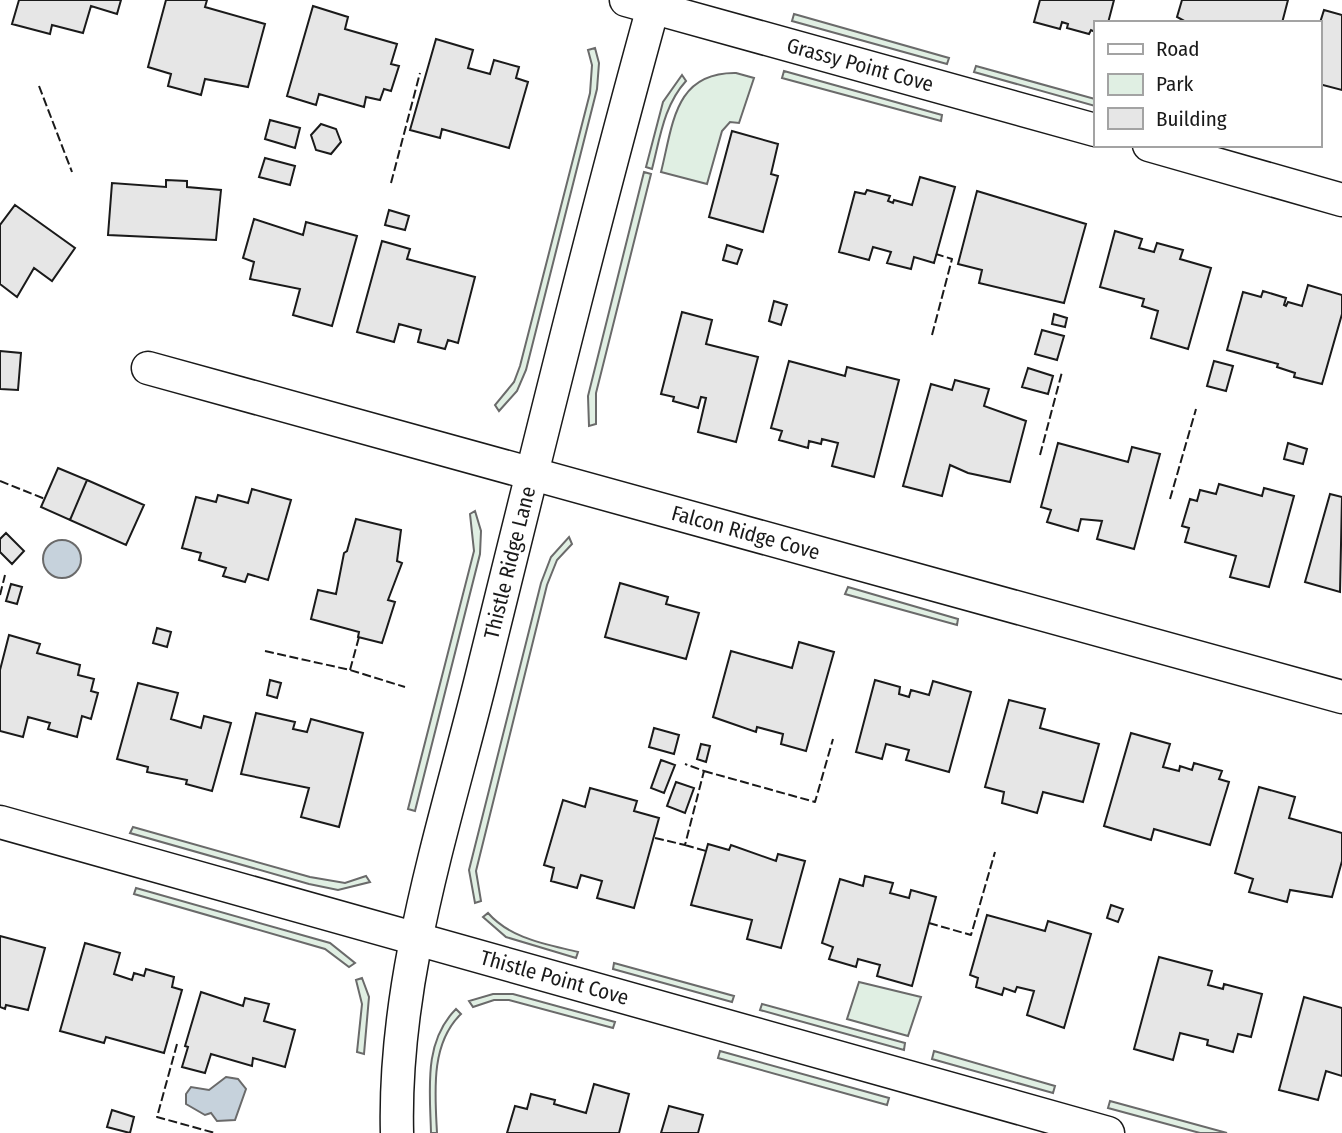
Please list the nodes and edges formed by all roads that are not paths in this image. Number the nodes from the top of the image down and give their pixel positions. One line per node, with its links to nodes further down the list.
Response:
1 (645, 3): 2 (street, Grassy Point Cove); 6 (street, Thistle Ridge Lane)
2 (1094, 130)
3 (1156, 147): 4 (street)
4 (1342, 200)
5 (148, 368): 6 (street, Falcon Ridge Cove)
6 (533, 472): 7 (street, Falcon Ridge Cove); 9 (street, Thistle Ridge Lane)
7 (1342, 697)
8 (0, 822): 9 (street, Thistle Point Cove)
9 (416, 941): 10 (street, Thistle Ridge Lane); 11 (street, Thistle Point Cove)
10 (397, 1133)
11 (1108, 1133)

